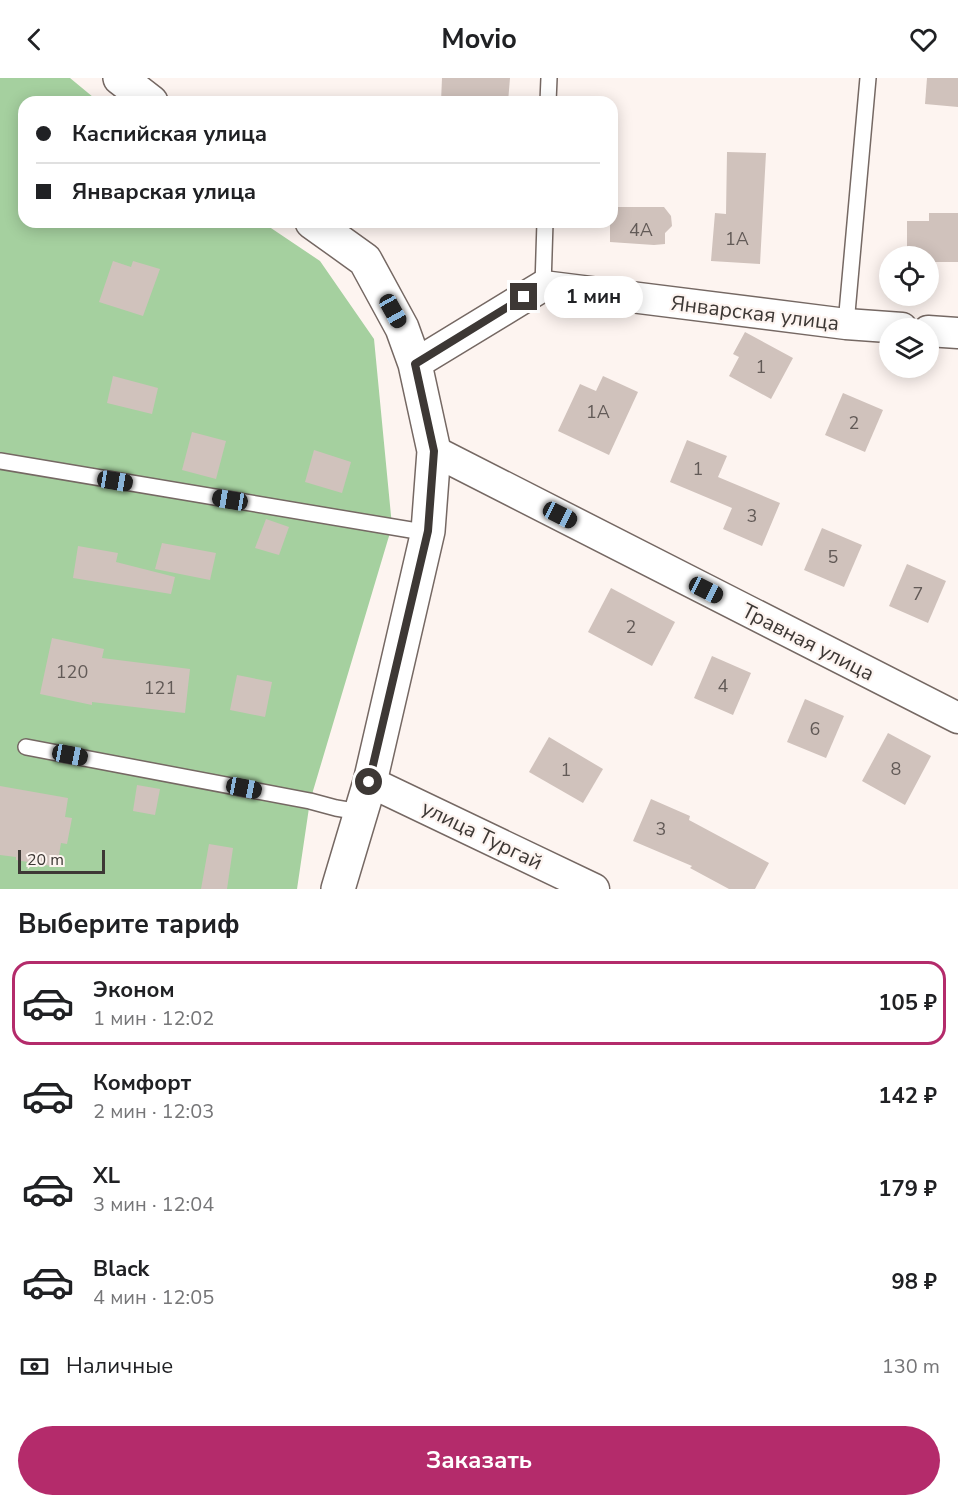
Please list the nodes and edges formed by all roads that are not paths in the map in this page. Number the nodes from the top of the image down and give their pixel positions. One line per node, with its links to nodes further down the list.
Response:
1 (120, 78): 4 (street)
2 (549, 78): 5 (lane)
3 (868, 78): 9 (lane)
4 (143, 96)
5 (548, 96)
6 (320, 228): 13 (street)
7 (544, 228): 8 (lane)
8 (543, 286): 9 (street, Январская улица); 13 (street)
9 (846, 324): 10 (street, Январская улица)
10 (879, 326)
11 (939, 332): 12 (street)
12 (958, 333)
13 (415, 364): 14 (street)
14 (434, 451): 16 (street); 17 (street, Травная улица)
15 (0, 461): 16 (lane)
16 (428, 531): 19 (street)
17 (958, 718)
18 (26, 747): 20 (lane)
19 (369, 782): 20 (street); 22 (street, улица Тургай)
20 (360, 812): 21 (street)
21 (338, 889)
22 (594, 889)

